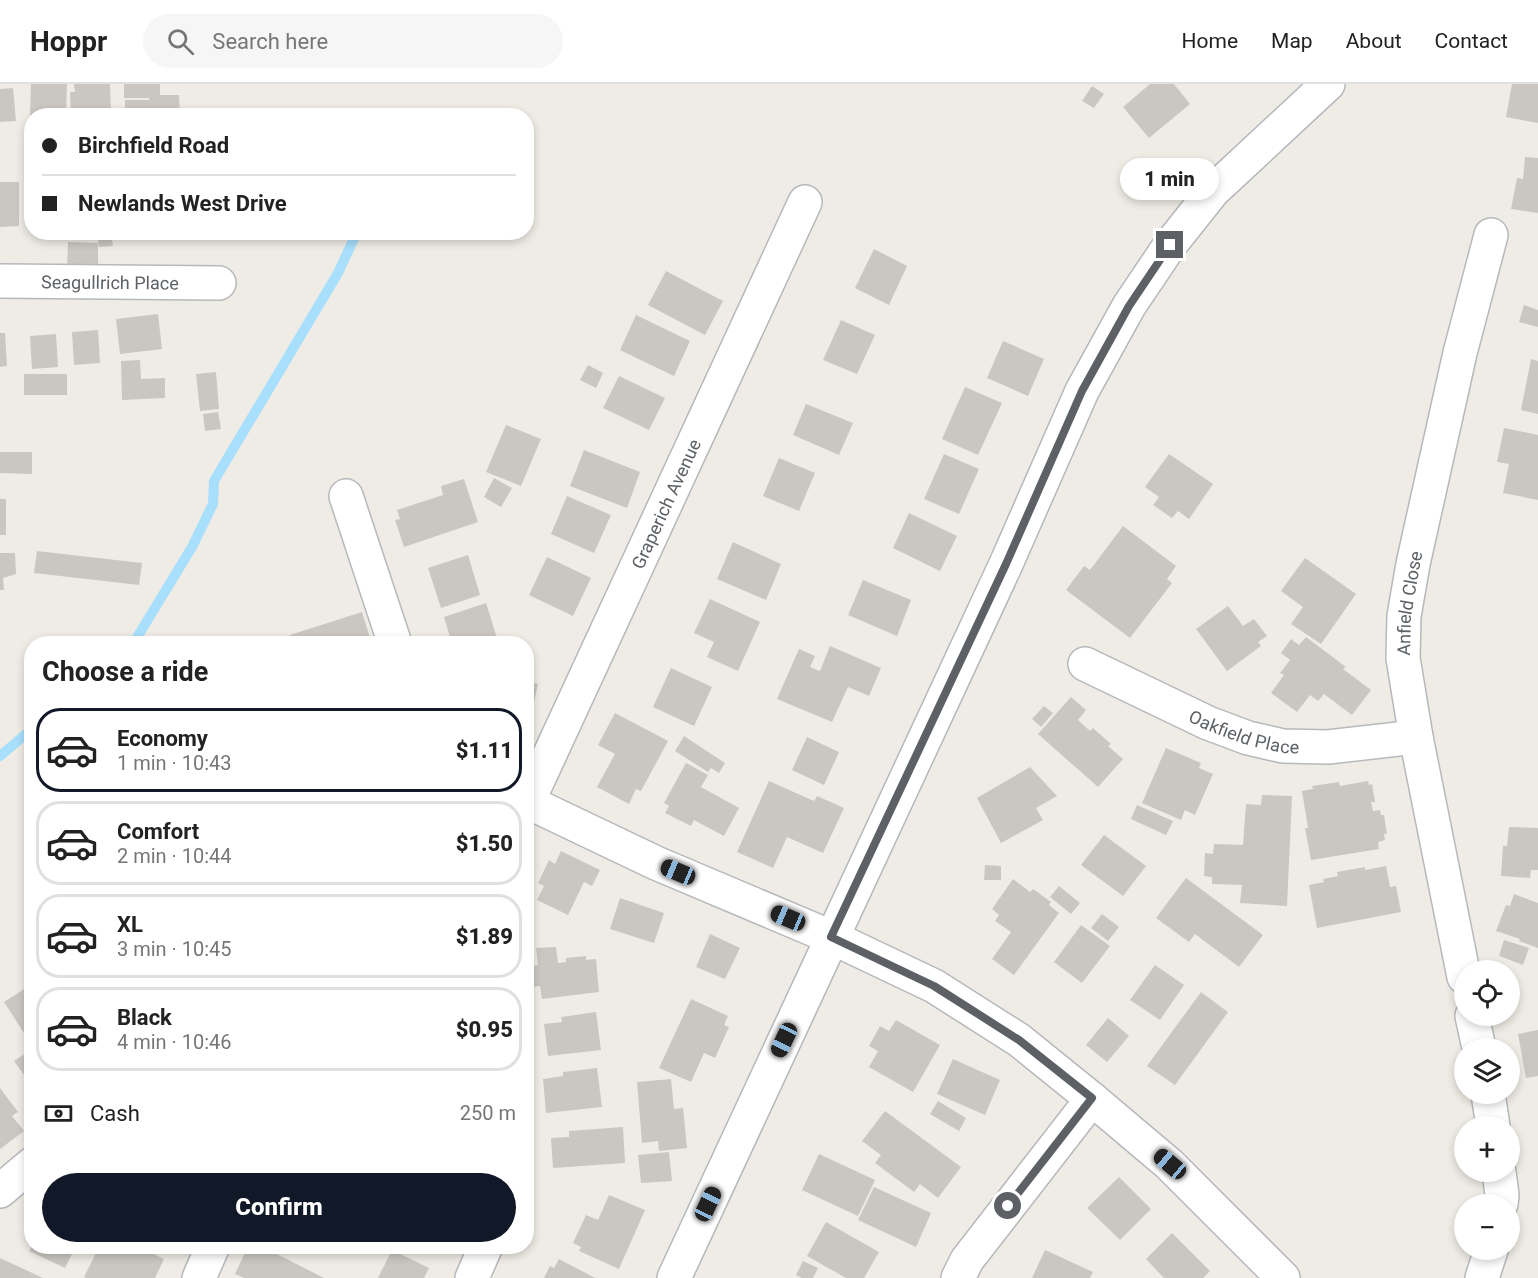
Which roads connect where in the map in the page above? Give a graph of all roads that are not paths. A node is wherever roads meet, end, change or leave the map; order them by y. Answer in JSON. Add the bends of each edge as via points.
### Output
{"nodes":[{"id":1,"x":1328,"y":84,"type":"edge"},
{"id":2,"x":805,"y":202,"type":"dead end"},
{"id":3,"x":1491,"y":235,"type":"dead end"},
{"id":4,"x":0,"y":281,"type":"edge"},
{"id":5,"x":219,"y":283,"type":"dead end"},
{"id":6,"x":346,"y":496,"type":"dead end"},
{"id":7,"x":392,"y":636,"type":"edge"},
{"id":8,"x":1086,"y":664,"type":"dead end"},
{"id":9,"x":1416,"y":737,"type":"junction"},
{"id":10,"x":534,"y":788,"type":"edge"},
{"id":11,"x":534,"y":806,"type":"edge"},
{"id":12,"x":831,"y":937,"type":"junction"},
{"id":13,"x":1461,"y":960,"type":"edge"},
{"id":14,"x":1092,"y":1098,"type":"junction"},
{"id":15,"x":24,"y":1171,"type":"edge"},
{"id":16,"x":0,"y":1191,"type":"edge"},
{"id":17,"x":210,"y":1254,"type":"edge"},
{"id":18,"x":482,"y":1254,"type":"edge"},
{"id":19,"x":1488,"y":1260,"type":"edge"},
{"id":20,"x":199,"y":1278,"type":"edge"},
{"id":21,"x":472,"y":1278,"type":"edge"},
{"id":22,"x":674,"y":1278,"type":"edge"},
{"id":23,"x":958,"y":1278,"type":"edge"},
{"id":24,"x":1283,"y":1278,"type":"edge"},
{"id":25,"x":1482,"y":1278,"type":"edge"}],
"edges":[{"from":1,"to":12,"type":"street","via":[[1214,191],[1170,245],[1129,306],[1082,391],[1006,564]]},
{"from":2,"to":10,"type":"street","name":"Graperich Avenue"},
{"from":3,"to":9,"type":"street","name":"Anfield Close","via":[[1460,353],[1404,616],[1403,658]]},
{"from":4,"to":5,"type":"street","name":"Seagullrich Place"},
{"from":6,"to":7,"type":"street"},
{"from":8,"to":9,"type":"street","name":"Oakfield Place","via":[[1208,723],[1283,746],[1328,747]]},
{"from":9,"to":13,"type":"street","name":"Anfield Close"},
{"from":11,"to":12,"type":"street"},
{"from":12,"to":14,"type":"street","via":[[934,986],[1019,1040]]},
{"from":12,"to":22,"type":"street"},
{"from":14,"to":23,"type":"street","via":[[967,1260]]},
{"from":14,"to":24,"type":"street","via":[[1170,1164]]},
{"from":15,"to":16,"type":"street"},
{"from":17,"to":20,"type":"street"},
{"from":18,"to":21,"type":"street"},
{"from":19,"to":25,"type":"street"}]}
